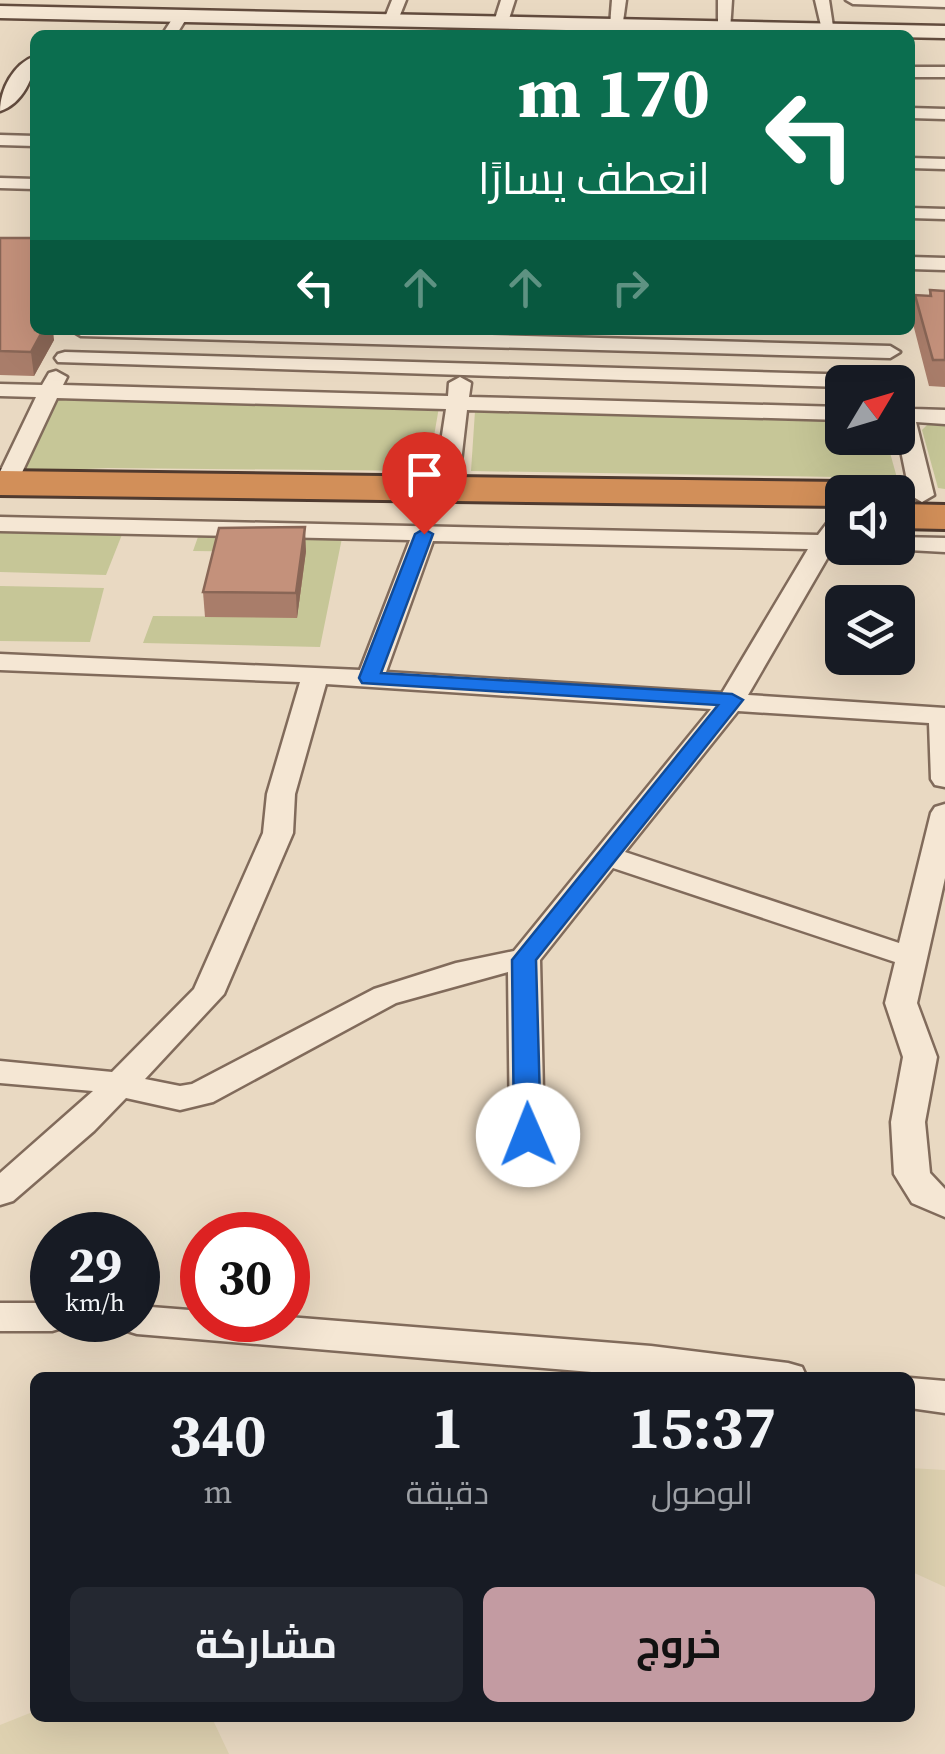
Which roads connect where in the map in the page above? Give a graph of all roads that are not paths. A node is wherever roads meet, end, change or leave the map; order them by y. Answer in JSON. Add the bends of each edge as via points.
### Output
{"nodes":[{"id":1,"x":399,"y":0,"type":"edge"},
{"id":2,"x":508,"y":0,"type":"edge"},
{"id":3,"x":619,"y":0,"type":"edge"},
{"id":4,"x":725,"y":0,"type":"edge"},
{"id":5,"x":822,"y":0,"type":"edge"},
{"id":6,"x":853,"y":0,"type":"edge"},
{"id":7,"x":945,"y":3,"type":"edge"},
{"id":8,"x":78,"y":7,"type":"edge"},
{"id":9,"x":0,"y":12,"type":"edge"},
{"id":10,"x":181,"y":16,"type":"junction"},
{"id":11,"x":400,"y":25,"type":"edge"},
{"id":12,"x":617,"y":26,"type":"junction"},
{"id":13,"x":508,"y":27,"type":"edge"},
{"id":14,"x":725,"y":28,"type":"junction"},
{"id":15,"x":61,"y":30,"type":"edge"},
{"id":16,"x":173,"y":30,"type":"edge"},
{"id":17,"x":784,"y":30,"type":"edge"},
{"id":18,"x":841,"y":30,"type":"edge"},
{"id":19,"x":915,"y":32,"type":"edge"},
{"id":20,"x":945,"y":32,"type":"edge"},
{"id":21,"x":30,"y":68,"type":"edge"},
{"id":22,"x":915,"y":72,"type":"edge"},
{"id":23,"x":945,"y":72,"type":"edge"},
{"id":24,"x":0,"y":106,"type":"edge"},
{"id":25,"x":915,"y":113,"type":"edge"},
{"id":26,"x":945,"y":114,"type":"edge"},
{"id":27,"x":0,"y":140,"type":"edge"},
{"id":28,"x":30,"y":141,"type":"edge"},
{"id":29,"x":915,"y":164,"type":"edge"},
{"id":30,"x":945,"y":164,"type":"edge"},
{"id":31,"x":0,"y":182,"type":"edge"},
{"id":32,"x":30,"y":184,"type":"edge"},
{"id":33,"x":915,"y":213,"type":"edge"},
{"id":34,"x":945,"y":214,"type":"edge"},
{"id":35,"x":915,"y":263,"type":"edge"},
{"id":36,"x":945,"y":264,"type":"edge"},
{"id":37,"x":78,"y":335,"type":"edge"},
{"id":38,"x":470,"y":335,"type":"edge"},
{"id":39,"x":886,"y":335,"type":"edge"},
{"id":40,"x":890,"y":352,"type":"junction"},
{"id":41,"x":66,"y":358,"type":"junction"},
{"id":42,"x":893,"y":365,"type":"edge"},
{"id":43,"x":463,"y":370,"type":"junction"},
{"id":44,"x":825,"y":380,"type":"edge"},
{"id":45,"x":0,"y":390,"type":"edge"},
{"id":46,"x":49,"y":391,"type":"junction"},
{"id":47,"x":456,"y":403,"type":"junction"},
{"id":48,"x":825,"y":414,"type":"edge"},
{"id":49,"x":915,"y":415,"type":"edge"},
{"id":50,"x":945,"y":416,"type":"edge"},
{"id":51,"x":910,"y":455,"type":"edge"},
{"id":52,"x":446,"y":488,"type":"junction"},
{"id":53,"x":2,"y":491,"type":"edge"},
{"id":54,"x":825,"y":494,"type":"edge"},
{"id":55,"x":95,"y":496,"type":"junction"},
{"id":56,"x":921,"y":503,"type":"edge"},
{"id":57,"x":0,"y":524,"type":"edge"},
{"id":58,"x":825,"y":529,"type":"edge"},
{"id":59,"x":825,"y":530,"type":"edge"},
{"id":60,"x":424,"y":534,"type":"junction"},
{"id":61,"x":915,"y":544,"type":"edge"},
{"id":62,"x":945,"y":545,"type":"edge"},
{"id":63,"x":825,"y":551,"type":"edge"},
{"id":64,"x":0,"y":662,"type":"edge"},
{"id":65,"x":315,"y":675,"type":"junction"},
{"id":66,"x":370,"y":678,"type":"junction"},
{"id":67,"x":732,"y":700,"type":"junction"},
{"id":68,"x":944,"y":716,"type":"edge"},
{"id":69,"x":945,"y":779,"type":"edge"},
{"id":70,"x":945,"y":814,"type":"edge"},
{"id":71,"x":607,"y":856,"type":"junction"},
{"id":72,"x":911,"y":957,"type":"junction"},
{"id":73,"x":524,"y":960,"type":"junction"},
{"id":74,"x":0,"y":1072,"type":"edge"},
{"id":75,"x":118,"y":1087,"type":"junction"},
{"id":76,"x":528,"y":1135,"type":"dead end"},
{"id":77,"x":0,"y":1192,"type":"edge"},
{"id":78,"x":945,"y":1204,"type":"edge"},
{"id":79,"x":30,"y":1316,"type":"edge"},
{"id":80,"x":0,"y":1317,"type":"edge"},
{"id":81,"x":160,"y":1322,"type":"edge"},
{"id":82,"x":739,"y":1372,"type":"edge"},
{"id":83,"x":915,"y":1393,"type":"edge"},
{"id":84,"x":945,"y":1397,"type":"edge"}],
"edges":[{"from":1,"to":11,"type":"street"},
{"from":2,"to":13,"type":"street"},
{"from":3,"to":12,"type":"street"},
{"from":4,"to":14,"type":"street"},
{"from":5,"to":18,"type":"street"},
{"from":6,"to":7,"type":"street"},
{"from":8,"to":9,"type":"street"},
{"from":8,"to":10,"type":"street"},
{"from":8,"to":15,"type":"street"},
{"from":10,"to":11,"type":"street"},
{"from":10,"to":16,"type":"street"},
{"from":11,"to":13,"type":"street"},
{"from":12,"to":13,"type":"street"},
{"from":12,"to":14,"type":"street"},
{"from":14,"to":17,"type":"street"},
{"from":19,"to":20,"type":"street"},
{"from":21,"to":24,"type":"street"},
{"from":22,"to":23,"type":"street"},
{"from":25,"to":26,"type":"street"},
{"from":27,"to":28,"type":"street"},
{"from":29,"to":30,"type":"street"},
{"from":31,"to":32,"type":"street"},
{"from":33,"to":34,"type":"street"},
{"from":35,"to":36,"type":"street"},
{"from":37,"to":41,"type":"street"},
{"from":38,"to":40,"type":"street"},
{"from":38,"to":43,"type":"street"},
{"from":39,"to":40,"type":"street"},
{"from":40,"to":42,"type":"street"},
{"from":41,"to":43,"type":"street"},
{"from":41,"to":46,"type":"street"},
{"from":43,"to":44,"type":"street"},
{"from":43,"to":47,"type":"street"},
{"from":45,"to":46,"type":"street"},
{"from":46,"to":47,"type":"street"},
{"from":46,"to":53,"type":"street"},
{"from":47,"to":48,"type":"street"},
{"from":47,"to":52,"type":"street"},
{"from":49,"to":50,"type":"street"},
{"from":51,"to":56,"type":"street"},
{"from":52,"to":54,"type":"highway"},
{"from":52,"to":55,"type":"highway"},
{"from":53,"to":55,"type":"highway"},
{"from":55,"to":58,"type":"highway"},
{"from":57,"to":60,"type":"street"},
{"from":59,"to":60,"type":"street"},
{"from":60,"to":66,"type":"street"},
{"from":61,"to":62,"type":"street"},
{"from":63,"to":67,"type":"street"},
{"from":64,"to":65,"type":"street"},
{"from":65,"to":66,"type":"street"},
{"from":65,"to":75,"type":"street","via":[[281,794],[278,833],[208,994]]},
{"from":66,"to":67,"type":"street"},
{"from":67,"to":68,"type":"street"},
{"from":67,"to":71,"type":"street"},
{"from":68,"to":69,"type":"street"},
{"from":70,"to":72,"type":"street"},
{"from":71,"to":72,"type":"street"},
{"from":71,"to":73,"type":"street"},
{"from":72,"to":78,"type":"street","via":[[900,1003],[920,1057],[908,1122],[912,1174],[925,1194]]},
{"from":73,"to":75,"type":"street","via":[[385,996],[201,1094],[180,1098]]},
{"from":73,"to":76,"type":"street"},
{"from":74,"to":75,"type":"street"},
{"from":75,"to":77,"type":"street"},
{"from":79,"to":80,"type":"street"},
{"from":81,"to":82,"type":"street"},
{"from":83,"to":84,"type":"street"}]}
